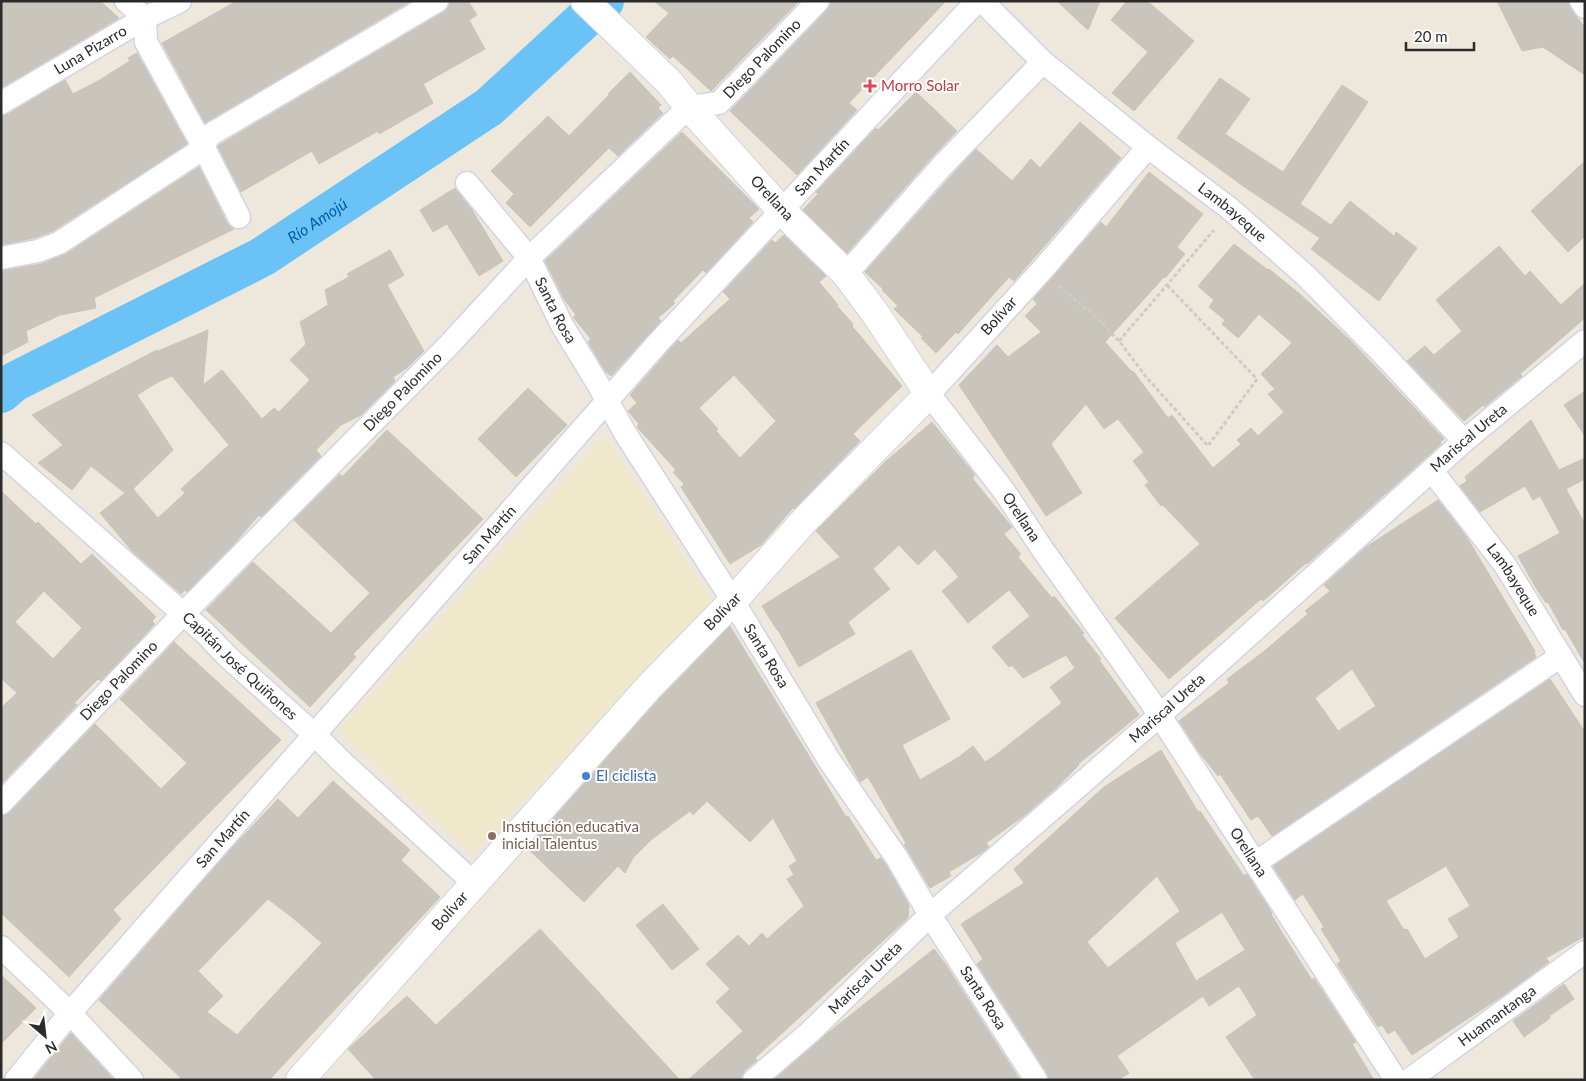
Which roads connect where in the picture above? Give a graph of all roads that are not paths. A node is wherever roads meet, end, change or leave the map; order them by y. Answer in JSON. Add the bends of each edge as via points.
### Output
{"nodes":[{"id":1,"x":126,"y":1,"type":"edge"},
{"id":2,"x":180,"y":1,"type":"edge"},
{"id":3,"x":437,"y":1,"type":"edge"},
{"id":4,"x":585,"y":1,"type":"edge"},
{"id":5,"x":818,"y":1,"type":"edge"},
{"id":6,"x":977,"y":1,"type":"edge"},
{"id":7,"x":982,"y":1,"type":"edge"},
{"id":8,"x":1581,"y":1,"type":"edge"},
{"id":9,"x":1585,"y":7,"type":"edge"},
{"id":10,"x":145,"y":18,"type":"junction"},
{"id":11,"x":1043,"y":62,"type":"junction"},
{"id":12,"x":1,"y":103,"type":"edge"},
{"id":13,"x":689,"y":107,"type":"junction"},
{"id":14,"x":1148,"y":147,"type":"junction"},
{"id":15,"x":204,"y":148,"type":"junction"},
{"id":16,"x":467,"y":183,"type":"dead end"},
{"id":17,"x":782,"y":210,"type":"junction"},
{"id":18,"x":239,"y":217,"type":"dead end"},
{"id":19,"x":1,"y":258,"type":"edge"},
{"id":20,"x":529,"y":258,"type":"junction"},
{"id":21,"x":846,"y":274,"type":"junction"},
{"id":22,"x":1585,"y":341,"type":"edge"},
{"id":23,"x":929,"y":394,"type":"junction"},
{"id":24,"x":607,"y":401,"type":"junction"},
{"id":25,"x":1464,"y":441,"type":"junction"},
{"id":26,"x":1,"y":453,"type":"edge"},
{"id":27,"x":1432,"y":471,"type":"junction"},
{"id":28,"x":733,"y":601,"type":"junction"},
{"id":29,"x":183,"y":614,"type":"junction"},
{"id":30,"x":1561,"y":656,"type":"junction"},
{"id":31,"x":1584,"y":690,"type":"edge"},
{"id":32,"x":1159,"y":716,"type":"junction"},
{"id":33,"x":315,"y":735,"type":"junction"},
{"id":34,"x":1,"y":803,"type":"edge"},
{"id":35,"x":1255,"y":863,"type":"junction"},
{"id":36,"x":475,"y":884,"type":"junction"},
{"id":37,"x":930,"y":915,"type":"junction"},
{"id":38,"x":1,"y":947,"type":"edge"},
{"id":39,"x":1585,"y":952,"type":"edge"},
{"id":40,"x":70,"y":1013,"type":"junction"},
{"id":41,"x":16,"y":1080,"type":"edge"},
{"id":42,"x":132,"y":1080,"type":"edge"},
{"id":43,"x":300,"y":1080,"type":"edge"},
{"id":44,"x":754,"y":1080,"type":"edge"},
{"id":45,"x":1036,"y":1080,"type":"edge"},
{"id":46,"x":1396,"y":1080,"type":"edge"},
{"id":47,"x":1409,"y":1080,"type":"edge"}],
"edges":[{"from":1,"to":10,"type":"street"},
{"from":2,"to":10,"type":"street","name":"Luna Pizarro"},
{"from":3,"to":15,"type":"street","via":[[208,136]]},
{"from":4,"to":13,"type":"street","name":"Orellana","via":[[669,82]]},
{"from":5,"to":13,"type":"street","name":"Diego Palomino","via":[[719,103]]},
{"from":6,"to":17,"type":"street","name":"San Martín"},
{"from":7,"to":11,"type":"street","name":"Lambayeque"},
{"from":8,"to":9,"type":"street"},
{"from":10,"to":12,"type":"street","name":"Luna Pizarro"},
{"from":10,"to":15,"type":"street","via":[[146,42]]},
{"from":11,"to":14,"type":"street","name":"Lambayeque"},
{"from":11,"to":21,"type":"street","via":[[942,166]]},
{"from":13,"to":17,"type":"street","name":"Orellana"},
{"from":13,"to":20,"type":"street","name":"Diego Palomino"},
{"from":14,"to":23,"type":"street","name":"Bolívar"},
{"from":14,"to":25,"type":"street","name":"Lambayeque","via":[[1229,208],[1305,275]]},
{"from":15,"to":18,"type":"street"},
{"from":15,"to":19,"type":"street","via":[[59,243]]},
{"from":16,"to":20,"type":"street","name":"Santa Rosa"},
{"from":17,"to":21,"type":"street","name":"Orellana"},
{"from":17,"to":24,"type":"street","name":"San Martín"},
{"from":20,"to":24,"type":"street","name":"Santa Rosa","via":[[562,325]]},
{"from":20,"to":29,"type":"street","name":"Diego Palomino","via":[[448,346]]},
{"from":21,"to":23,"type":"street","name":"Orellana"},
{"from":22,"to":25,"type":"street","name":"Mariscal Ureta"},
{"from":23,"to":28,"type":"street","name":"Bolívar","via":[[804,521]]},
{"from":23,"to":32,"type":"street","name":"Orellana","via":[[1004,491]]},
{"from":24,"to":28,"type":"street","name":"Santa Rosa"},
{"from":24,"to":33,"type":"street","name":"San Martín"},
{"from":25,"to":27,"type":"street","name":"Mariscal Ureta"},
{"from":26,"to":29,"type":"street","name":"Capitán José Quiñones"},
{"from":27,"to":30,"type":"street","name":"Lambayeque","via":[[1505,565]]},
{"from":27,"to":32,"type":"street","name":"Mariscal Ureta"},
{"from":28,"to":36,"type":"street","name":"Bolívar","via":[[648,688]]},
{"from":28,"to":37,"type":"street","name":"Santa Rosa","via":[[829,760],[897,858]]},
{"from":29,"to":33,"type":"street","name":"Capitán José Quiñones"},
{"from":29,"to":34,"type":"street","name":"Diego Palomino"},
{"from":30,"to":31,"type":"street","name":"Lambayeque"},
{"from":30,"to":35,"type":"street"},
{"from":32,"to":35,"type":"street","name":"Orellana"},
{"from":32,"to":37,"type":"street","name":"Mariscal Ureta"},
{"from":33,"to":36,"type":"street","name":"Capitán José Quiñones"},
{"from":33,"to":40,"type":"street","name":"San Martín"},
{"from":35,"to":46,"type":"street","name":"Orellana"},
{"from":36,"to":43,"type":"street","name":"Bolívar"},
{"from":37,"to":44,"type":"street","name":"Mariscal Ureta","via":[[810,1032]]},
{"from":37,"to":45,"type":"street","name":"Santa Rosa"},
{"from":38,"to":40,"type":"street"},
{"from":39,"to":47,"type":"street","name":"Huamantanga"},
{"from":40,"to":41,"type":"street","name":"San Martín"},
{"from":40,"to":42,"type":"street"}]}
